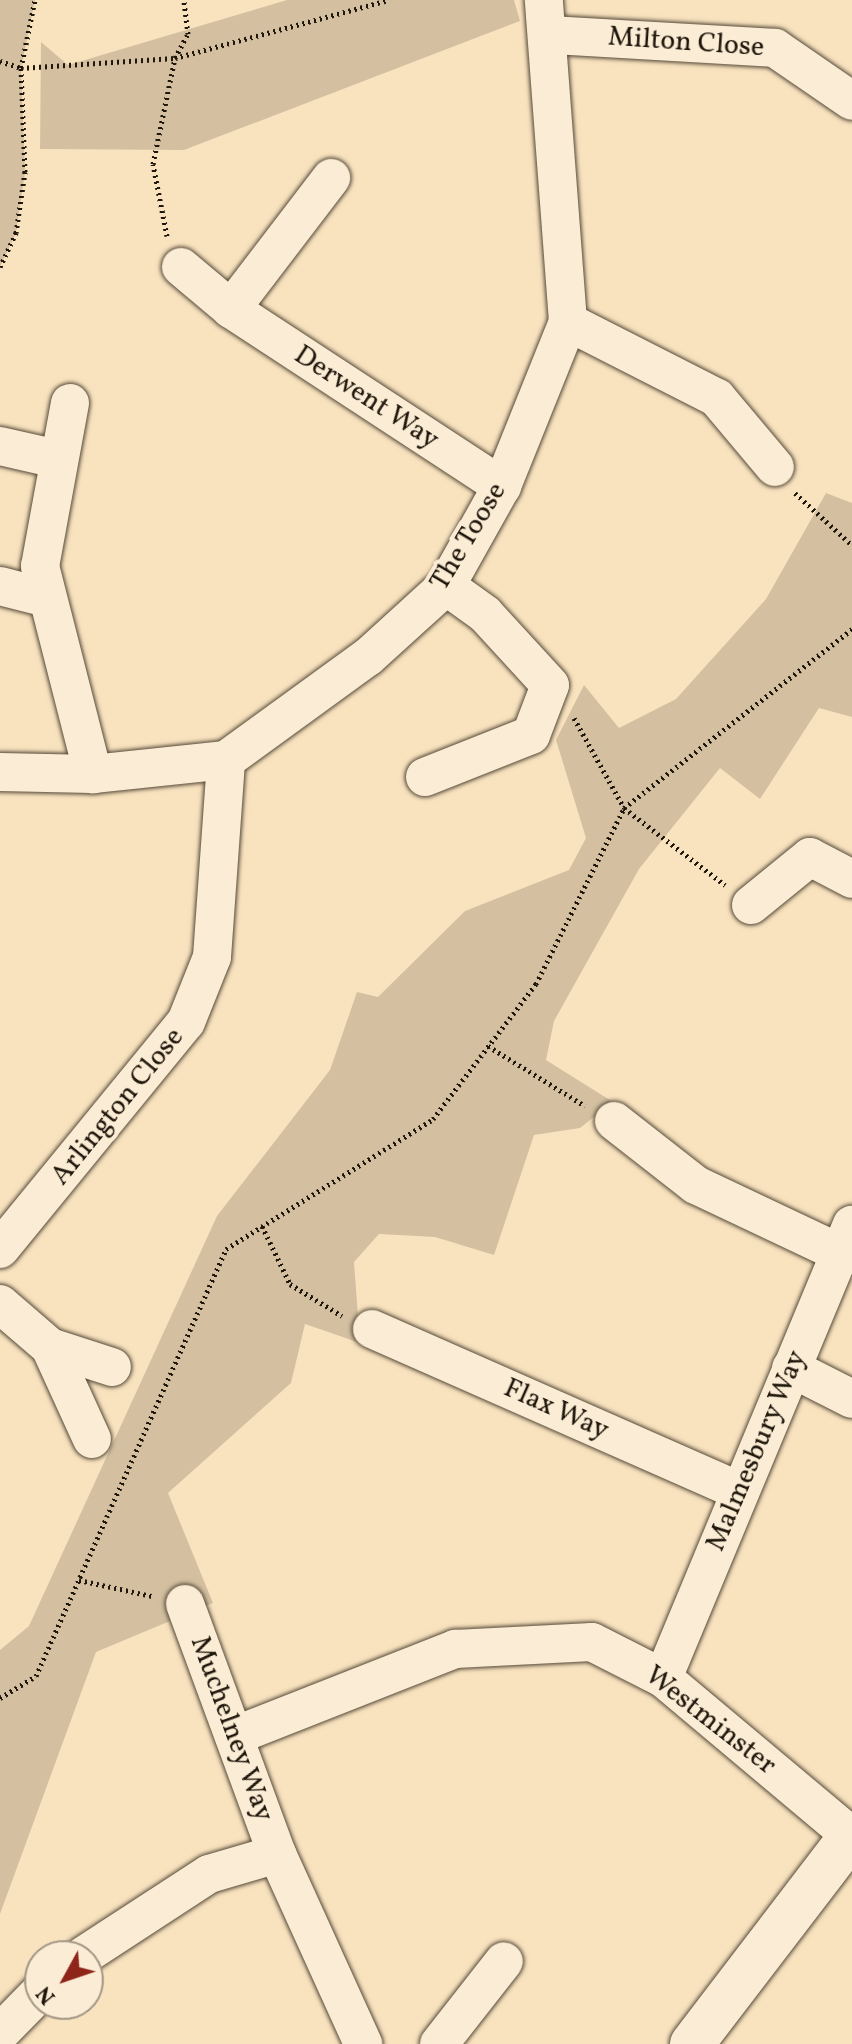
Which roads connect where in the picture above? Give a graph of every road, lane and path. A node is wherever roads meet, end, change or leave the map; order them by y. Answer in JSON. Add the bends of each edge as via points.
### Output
{"nodes":[{"id":1,"x":35,"y":0,"type":"edge"},
{"id":2,"x":184,"y":0,"type":"edge"},
{"id":3,"x":388,"y":0,"type":"edge"},
{"id":4,"x":548,"y":17,"type":"edge"},
{"id":5,"x":175,"y":58,"type":"junction"},
{"id":6,"x":0,"y":61,"type":"edge"},
{"id":7,"x":21,"y":68,"type":"junction"},
{"id":8,"x":852,"y":101,"type":"edge"},
{"id":9,"x":331,"y":178,"type":"dead end"},
{"id":10,"x":0,"y":267,"type":"edge"},
{"id":11,"x":181,"y":267,"type":"joint"},
{"id":12,"x":231,"y":309,"type":"junction"},
{"id":13,"x":568,"y":322,"type":"junction"},
{"id":14,"x":70,"y":403,"type":"dead end"},
{"id":15,"x":0,"y":446,"type":"edge"},
{"id":16,"x":57,"y":459,"type":"junction"},
{"id":17,"x":775,"y":467,"type":"joint"},
{"id":18,"x":502,"y":486,"type":"junction"},
{"id":19,"x":852,"y":545,"type":"edge"},
{"id":20,"x":0,"y":586,"type":"edge"},
{"id":21,"x":446,"y":586,"type":"junction"},
{"id":22,"x":47,"y":598,"type":"junction"},
{"id":23,"x":852,"y":629,"type":"edge"},
{"id":24,"x":550,"y":685,"type":"junction"},
{"id":25,"x":226,"y":760,"type":"junction"},
{"id":26,"x":0,"y":772,"type":"edge"},
{"id":27,"x":93,"y":774,"type":"junction"},
{"id":28,"x":425,"y":777,"type":"dead end"},
{"id":29,"x":624,"y":808,"type":"junction"},
{"id":30,"x":852,"y":879,"type":"edge"},
{"id":31,"x":751,"y":905,"type":"joint"},
{"id":32,"x":488,"y":1046,"type":"junction"},
{"id":33,"x":614,"y":1121,"type":"joint"},
{"id":34,"x":262,"y":1226,"type":"junction"},
{"id":35,"x":846,"y":1239,"type":"edge"},
{"id":36,"x":0,"y":1249,"type":"edge"},
{"id":37,"x":0,"y":1304,"type":"edge"},
{"id":38,"x":372,"y":1329,"type":"joint"},
{"id":39,"x":50,"y":1347,"type":"junction"},
{"id":40,"x":112,"y":1367,"type":"dead end"},
{"id":41,"x":791,"y":1368,"type":"junction"},
{"id":42,"x":852,"y":1399,"type":"edge"},
{"id":43,"x":92,"y":1439,"type":"dead end"},
{"id":44,"x":740,"y":1491,"type":"junction"},
{"id":45,"x":79,"y":1580,"type":"junction"},
{"id":46,"x":185,"y":1604,"type":"joint"},
{"id":47,"x":663,"y":1678,"type":"junction"},
{"id":48,"x":0,"y":1698,"type":"edge"},
{"id":49,"x":234,"y":1736,"type":"junction"},
{"id":50,"x":852,"y":1835,"type":"edge"},
{"id":51,"x":277,"y":1854,"type":"junction"},
{"id":52,"x":104,"y":1942,"type":"edge"},
{"id":53,"x":504,"y":1961,"type":"dead end"},
{"id":54,"x":24,"y":2008,"type":"edge"},
{"id":55,"x":0,"y":2033,"type":"edge"},
{"id":56,"x":363,"y":2044,"type":"edge"},
{"id":57,"x":439,"y":2044,"type":"edge"},
{"id":58,"x":692,"y":2044,"type":"edge"}],
"edges":[{"from":1,"to":7,"type":"path"},
{"from":2,"to":5,"type":"path","via":[[188,34]]},
{"from":3,"to":5,"type":"path"},
{"from":4,"to":8,"type":"street","name":"Milton Close","via":[[775,48]]},
{"from":4,"to":13,"type":"street","name":"The Toose"},
{"from":5,"to":7,"type":"path"},
{"from":5,"to":11,"type":"path","via":[[153,164],[171,255]]},
{"from":6,"to":7,"type":"path"},
{"from":7,"to":10,"type":"path","via":[[25,172],[16,233]]},
{"from":9,"to":12,"type":"street"},
{"from":11,"to":12,"type":"street","name":"Derwent Way"},
{"from":12,"to":18,"type":"street","name":"Derwent Way"},
{"from":13,"to":17,"type":"street","via":[[717,398]]},
{"from":13,"to":18,"type":"street","name":"The Toose"},
{"from":14,"to":16,"type":"street"},
{"from":15,"to":16,"type":"street"},
{"from":16,"to":22,"type":"street","via":[[40,566]]},
{"from":17,"to":19,"type":"path"},
{"from":18,"to":21,"type":"street","name":"The Toose"},
{"from":20,"to":22,"type":"street"},
{"from":21,"to":24,"type":"street","via":[[485,614]]},
{"from":21,"to":25,"type":"street","name":"The Toose","via":[[368,657]]},
{"from":22,"to":27,"type":"street"},
{"from":23,"to":29,"type":"path"},
{"from":24,"to":28,"type":"street","via":[[531,735]]},
{"from":24,"to":29,"type":"path"},
{"from":25,"to":27,"type":"street","name":"The Toose"},
{"from":25,"to":36,"type":"street","name":"Arlington Close","via":[[212,957],[186,1022]]},
{"from":26,"to":27,"type":"street","name":"The Toose"},
{"from":29,"to":31,"type":"path"},
{"from":29,"to":32,"type":"path","via":[[536,984]]},
{"from":30,"to":31,"type":"street","via":[[810,857]]},
{"from":32,"to":33,"type":"path"},
{"from":32,"to":34,"type":"path","via":[[433,1119]]},
{"from":33,"to":35,"type":"street","via":[[696,1185]]},
{"from":34,"to":38,"type":"path","via":[[290,1284]]},
{"from":34,"to":45,"type":"path","via":[[226,1249]]},
{"from":35,"to":41,"type":"street","name":"Malmesbury Way"},
{"from":37,"to":39,"type":"street"},
{"from":38,"to":44,"type":"street","name":"Flax Way"},
{"from":39,"to":40,"type":"street"},
{"from":39,"to":43,"type":"street"},
{"from":41,"to":42,"type":"street"},
{"from":41,"to":44,"type":"street","name":"Malmesbury Way"},
{"from":44,"to":47,"type":"street","name":"Malmesbury Way"},
{"from":45,"to":46,"type":"path"},
{"from":45,"to":48,"type":"path","via":[[36,1676]]},
{"from":46,"to":49,"type":"street","name":"Muchelney Way"},
{"from":47,"to":49,"type":"street","name":"Westminster","via":[[592,1642],[455,1649]]},
{"from":47,"to":50,"type":"street","name":"Westminster"},
{"from":49,"to":51,"type":"street","name":"Muchelney Way"},
{"from":50,"to":58,"type":"street"},
{"from":51,"to":52,"type":"street","name":"Muchelney Way","via":[[209,1874]]},
{"from":51,"to":56,"type":"street","name":"Muchelney Way"},
{"from":53,"to":57,"type":"street"},
{"from":54,"to":55,"type":"street"}]}
